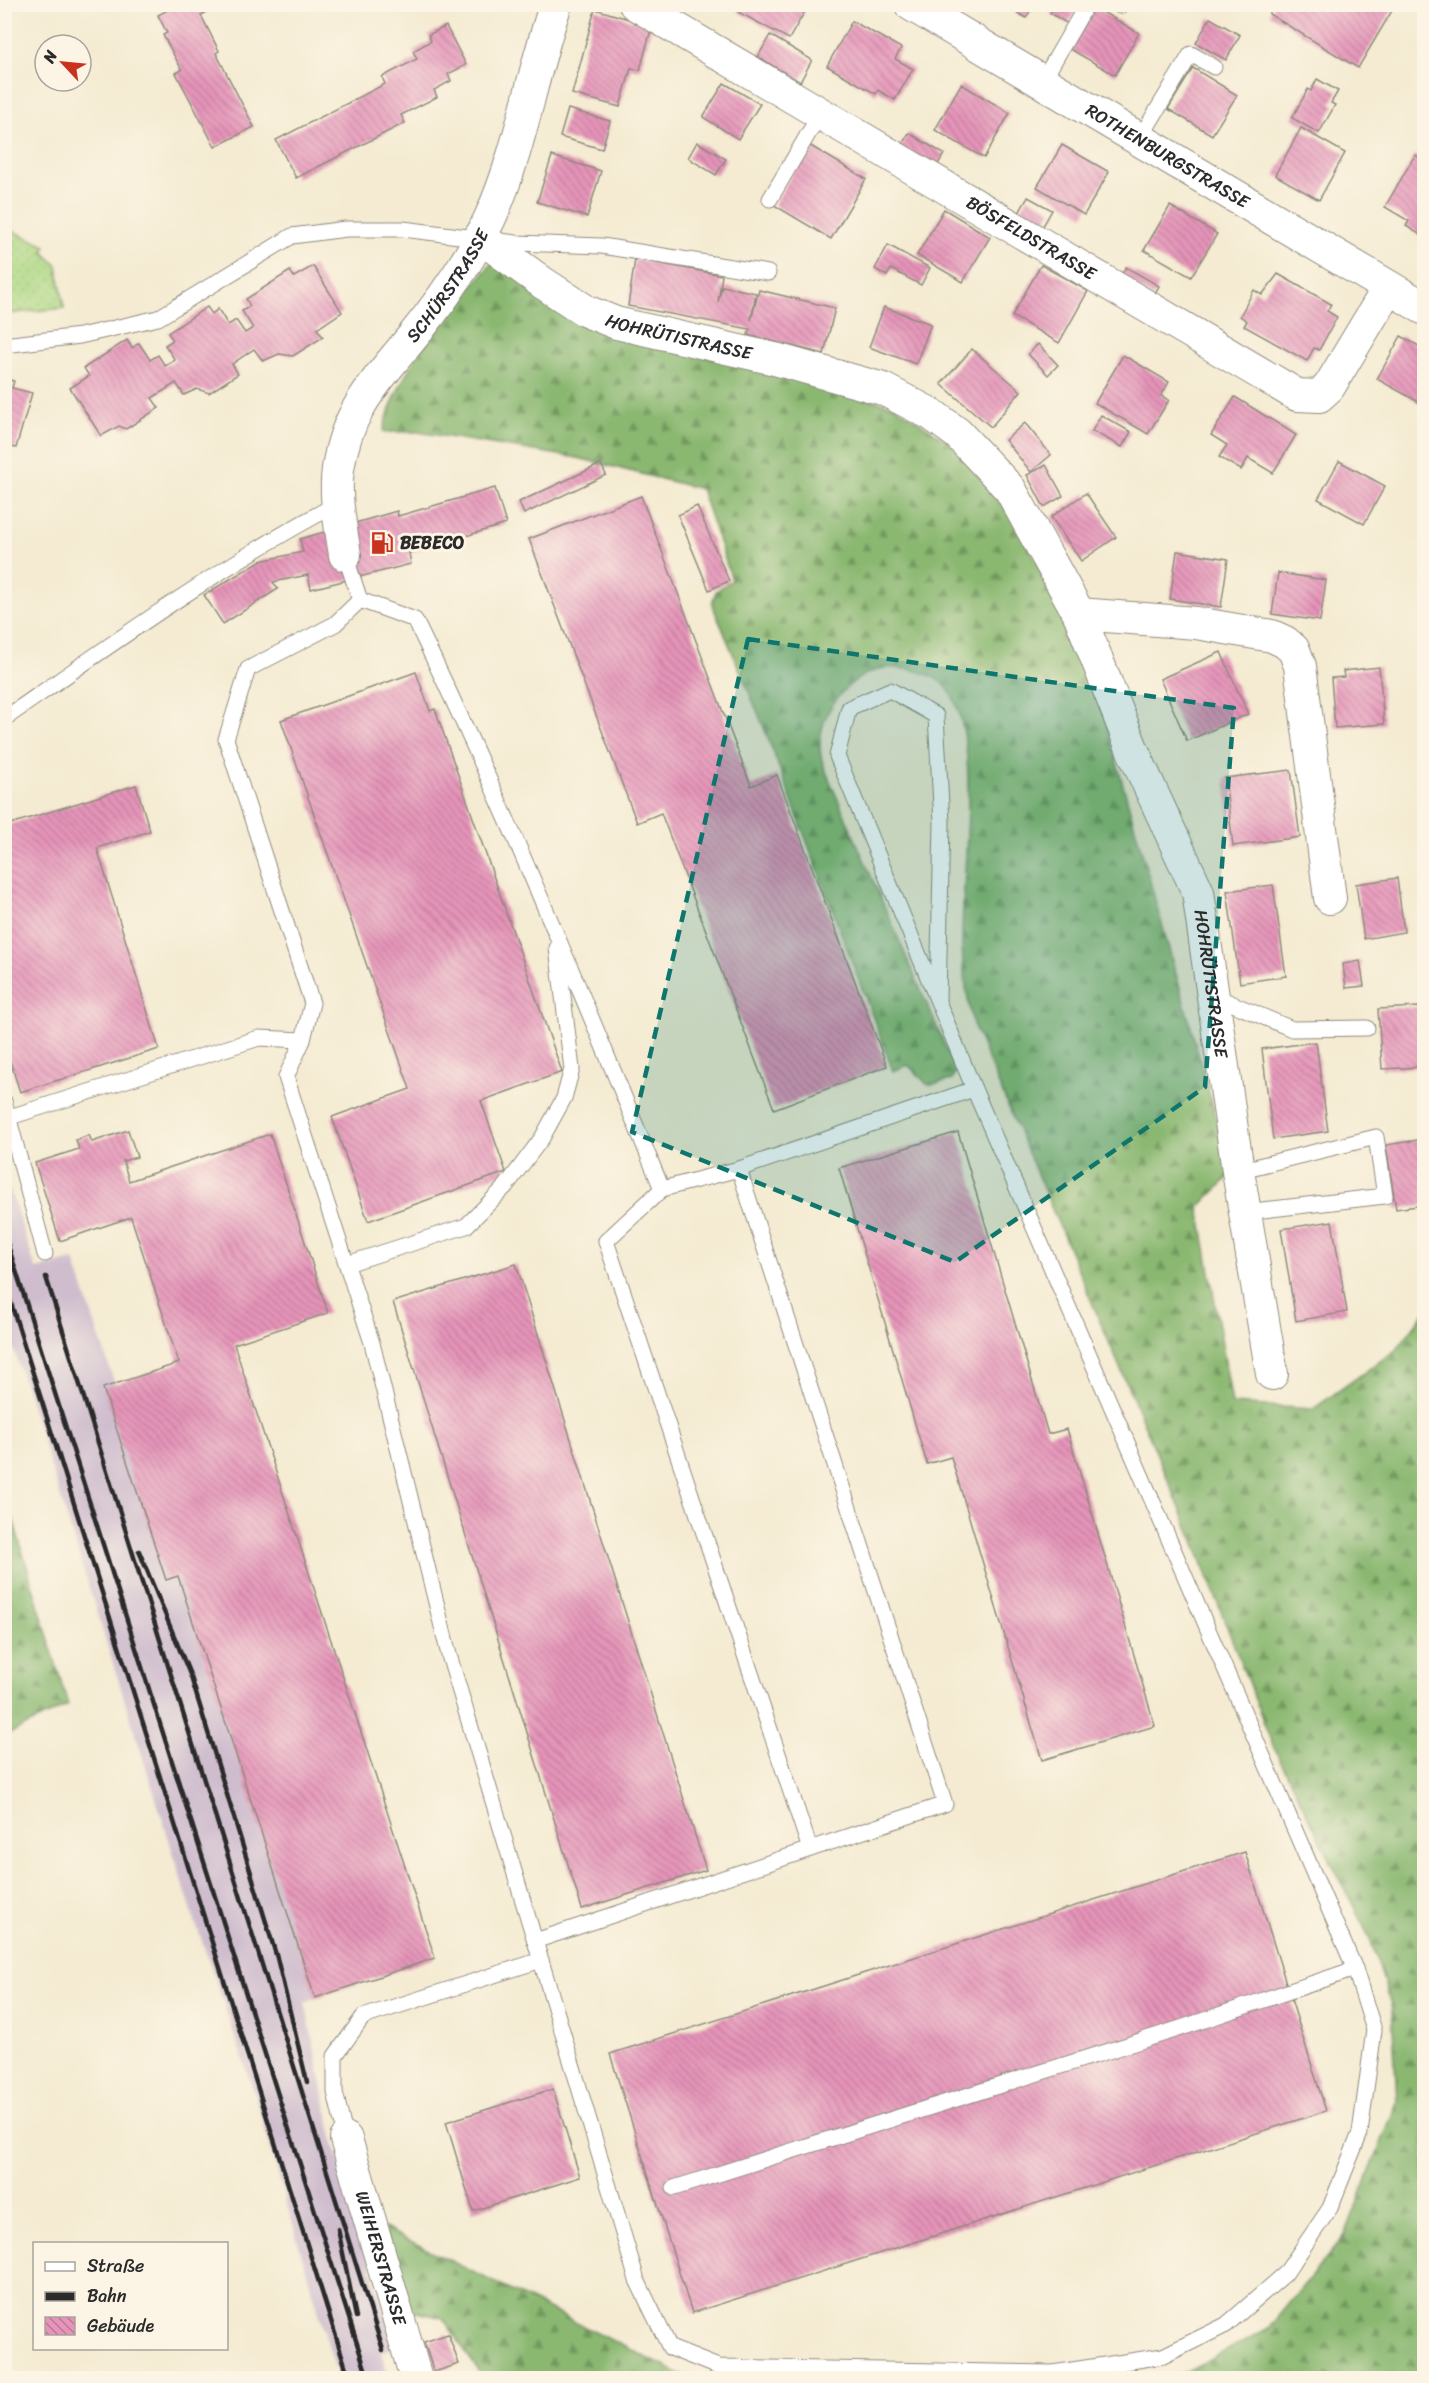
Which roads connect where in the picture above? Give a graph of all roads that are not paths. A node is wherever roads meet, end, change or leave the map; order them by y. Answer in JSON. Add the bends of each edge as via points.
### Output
{"nodes":[{"id":1,"x":556,"y":4,"type":"edge"},
{"id":2,"x":635,"y":4,"type":"edge"},
{"id":3,"x":911,"y":4,"type":"edge"},
{"id":4,"x":1087,"y":4,"type":"edge"},
{"id":5,"x":1214,"y":68,"type":"dead end"},
{"id":6,"x":1041,"y":82,"type":"junction"},
{"id":7,"x":820,"y":114,"type":"junction"},
{"id":8,"x":1139,"y":140,"type":"junction"},
{"id":9,"x":770,"y":199,"type":"dead end"},
{"id":10,"x":480,"y":237,"type":"junction"},
{"id":11,"x":768,"y":273,"type":"dead end"},
{"id":12,"x":1389,"y":287,"type":"junction"},
{"id":13,"x":1425,"y":308,"type":"edge"},
{"id":14,"x":4,"y":345,"type":"edge"},
{"id":15,"x":337,"y":504,"type":"junction"},
{"id":16,"x":345,"y":555,"type":"joint"},
{"id":17,"x":360,"y":600,"type":"junction"},
{"id":18,"x":1079,"y":614,"type":"junction"},
{"id":19,"x":4,"y":719,"type":"edge"},
{"id":20,"x":1330,"y":898,"type":"dead end"},
{"id":21,"x":555,"y":927,"type":"junction"},
{"id":22,"x":938,"y":1000,"type":"junction"},
{"id":23,"x":1213,"y":1004,"type":"junction"},
{"id":24,"x":1367,"y":1028,"type":"dead end"},
{"id":25,"x":303,"y":1040,"type":"junction"},
{"id":26,"x":974,"y":1089,"type":"junction"},
{"id":27,"x":4,"y":1101,"type":"edge"},
{"id":28,"x":9,"y":1117,"type":"junction"},
{"id":29,"x":739,"y":1169,"type":"junction"},
{"id":30,"x":1238,"y":1171,"type":"junction"},
{"id":31,"x":662,"y":1188,"type":"junction"},
{"id":32,"x":1245,"y":1212,"type":"junction"},
{"id":33,"x":45,"y":1254,"type":"dead end"},
{"id":34,"x":347,"y":1264,"type":"junction"},
{"id":35,"x":1272,"y":1374,"type":"dead end"},
{"id":36,"x":810,"y":1849,"type":"junction"},
{"id":37,"x":535,"y":1941,"type":"junction"},
{"id":38,"x":541,"y":1960,"type":"junction"},
{"id":39,"x":1355,"y":1969,"type":"junction"},
{"id":40,"x":346,"y":2139,"type":"joint"},
{"id":41,"x":674,"y":2188,"type":"dead end"},
{"id":42,"x":416,"y":2379,"type":"edge"}],
"edges":[{"from":1,"to":10,"type":"street","name":"SCHÜRSTRASSE","via":[[509,170]]},
{"from":2,"to":7,"type":"street","name":"BÖSFELDSTRASSE"},
{"from":3,"to":6,"type":"main road","name":"ROTHENBURGSTRASSE"},
{"from":4,"to":6,"type":"lane"},
{"from":5,"to":8,"type":"lane","via":[[1191,54]]},
{"from":6,"to":8,"type":"main road","name":"ROTHENBURGSTRASSE"},
{"from":7,"to":9,"type":"lane"},
{"from":7,"to":12,"type":"street","name":"BÖSFELDSTRASSE","via":[[1297,396],[1319,396],[1329,387]]},
{"from":8,"to":12,"type":"main road","name":"ROTHENBURGSTRASSE"},
{"from":10,"to":11,"type":"lane","via":[[516,243],[602,246]]},
{"from":10,"to":14,"type":"lane","via":[[460,238],[403,229],[346,229],[292,236],[158,318],[80,336]]},
{"from":10,"to":15,"type":"street","name":"SCHÜRSTRASSE","via":[[455,281],[362,400],[339,467]]},
{"from":10,"to":18,"type":"street","name":"HOHRÜTISTRASSE","via":[[543,283],[586,310],[616,323],[775,359],[883,389],[931,414],[957,433],[1010,489]]},
{"from":12,"to":13,"type":"main road","name":"ROTHENBURGSTRASSE"},
{"from":15,"to":16,"type":"street","name":"SCHÜRSTRASSE"},
{"from":15,"to":19,"type":"lane","via":[[274,537],[141,623]]},
{"from":16,"to":17,"type":"lane"},
{"from":17,"to":21,"type":"lane","via":[[415,620]]},
{"from":17,"to":25,"type":"lane","via":[[335,624],[249,669],[226,739],[312,1003]]},
{"from":18,"to":20,"type":"street","via":[[1207,625],[1272,636],[1294,650],[1300,666]]},
{"from":18,"to":23,"type":"street","name":"HOHRÜTISTRASSE","via":[[1133,751],[1198,892]]},
{"from":21,"to":31,"type":"lane"},
{"from":21,"to":34,"type":"lane","via":[[572,1069],[564,1098],[542,1138],[506,1186],[466,1226]]},
{"from":22,"to":22,"type":"lane","via":[[837,756],[849,708],[890,690],[936,716],[942,823]]},
{"from":22,"to":26,"type":"lane"},
{"from":23,"to":24,"type":"lane","via":[[1226,1001],[1292,1029]]},
{"from":23,"to":30,"type":"street","name":"HOHRÜTISTRASSE"},
{"from":25,"to":28,"type":"lane","via":[[259,1038]]},
{"from":25,"to":34,"type":"lane","via":[[286,1077]]},
{"from":26,"to":29,"type":"lane"},
{"from":26,"to":39,"type":"lane"},
{"from":27,"to":28,"type":"lane"},
{"from":28,"to":33,"type":"lane"},
{"from":29,"to":31,"type":"lane"},
{"from":29,"to":36,"type":"lane","via":[[945,1804]]},
{"from":30,"to":32,"type":"street","name":"HOHRÜTISTRASSE"},
{"from":30,"to":32,"type":"lane","via":[[1376,1137],[1385,1196]]},
{"from":31,"to":36,"type":"lane","via":[[606,1241]]},
{"from":32,"to":35,"type":"street","name":"HOHRÜTISTRASSE"},
{"from":34,"to":37,"type":"lane","via":[[372,1343],[448,1656]]},
{"from":36,"to":37,"type":"lane"},
{"from":37,"to":38,"type":"lane"},
{"from":38,"to":39,"type":"lane","via":[[637,2280],[670,2348],[718,2367],[1053,2373],[1163,2356],[1226,2325],[1285,2274],[1330,2208],[1360,2133],[1374,2030]]},
{"from":38,"to":40,"type":"lane","via":[[363,2017],[335,2056],[335,2092]]},
{"from":39,"to":41,"type":"lane"},
{"from":40,"to":42,"type":"street","name":"WEIHERSTRASSE"}]}
